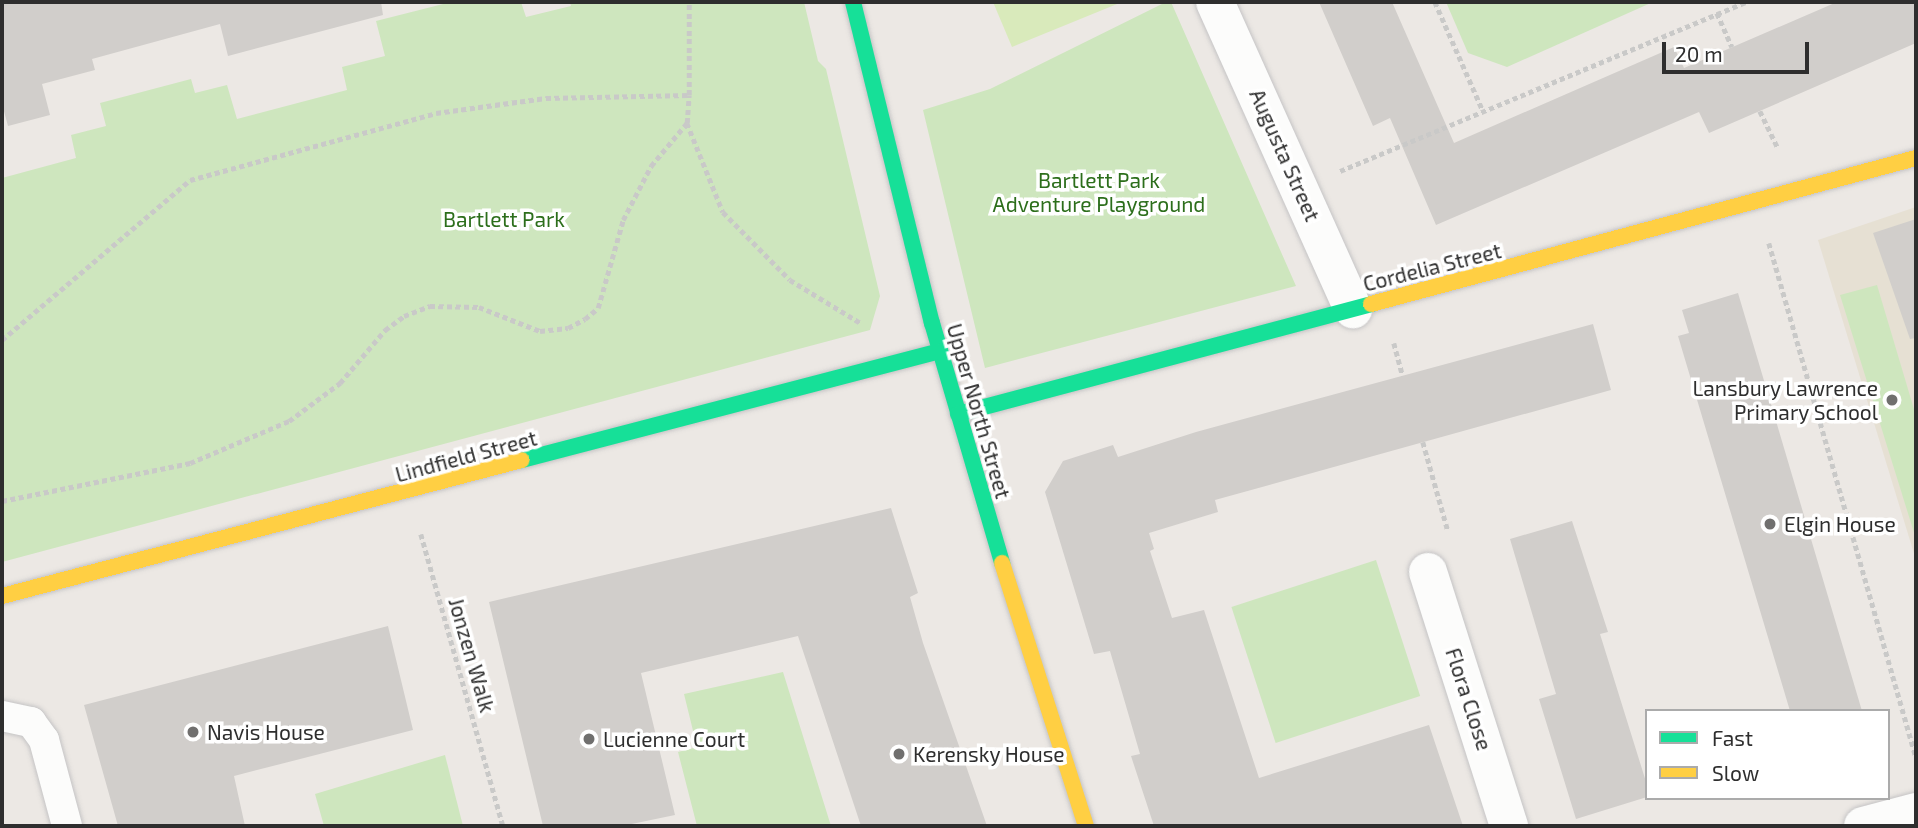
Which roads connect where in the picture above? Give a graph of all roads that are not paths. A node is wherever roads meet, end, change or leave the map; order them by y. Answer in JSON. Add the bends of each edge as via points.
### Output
{"nodes":[{"id":1,"x":853,"y":2,"type":"edge"},
{"id":2,"x":1215,"y":2,"type":"edge"},
{"id":3,"x":1916,"y":158,"type":"edge"},
{"id":4,"x":1353,"y":309,"type":"junction"},
{"id":5,"x":940,"y":351,"type":"junction"},
{"id":6,"x":958,"y":414,"type":"junction"},
{"id":7,"x":1428,"y":572,"type":"road end"},
{"id":8,"x":2,"y":596,"type":"edge"},
{"id":9,"x":2,"y":716,"type":"edge"},
{"id":10,"x":1916,"y":812,"type":"edge"},
{"id":11,"x":68,"y":826,"type":"edge"},
{"id":12,"x":1086,"y":826,"type":"edge"},
{"id":13,"x":1509,"y":826,"type":"edge"},
{"id":14,"x":1863,"y":826,"type":"edge"}],
"edges":[{"from":1,"to":5,"type":"street","name":"Upper North Street"},
{"from":2,"to":4,"type":"street","name":"Augusta Street"},
{"from":3,"to":4,"type":"street","name":"Cordelia Street"},
{"from":4,"to":6,"type":"street","name":"Cordelia Street"},
{"from":5,"to":6,"type":"street","name":"Upper North Street"},
{"from":5,"to":8,"type":"street","name":"Lindfield Street"},
{"from":6,"to":12,"type":"street","name":"Upper North Street"},
{"from":7,"to":13,"type":"street","name":"Flora Close"},
{"from":9,"to":11,"type":"lane","via":[[31,722],[44,740]]},
{"from":10,"to":14,"type":"street"}]}
